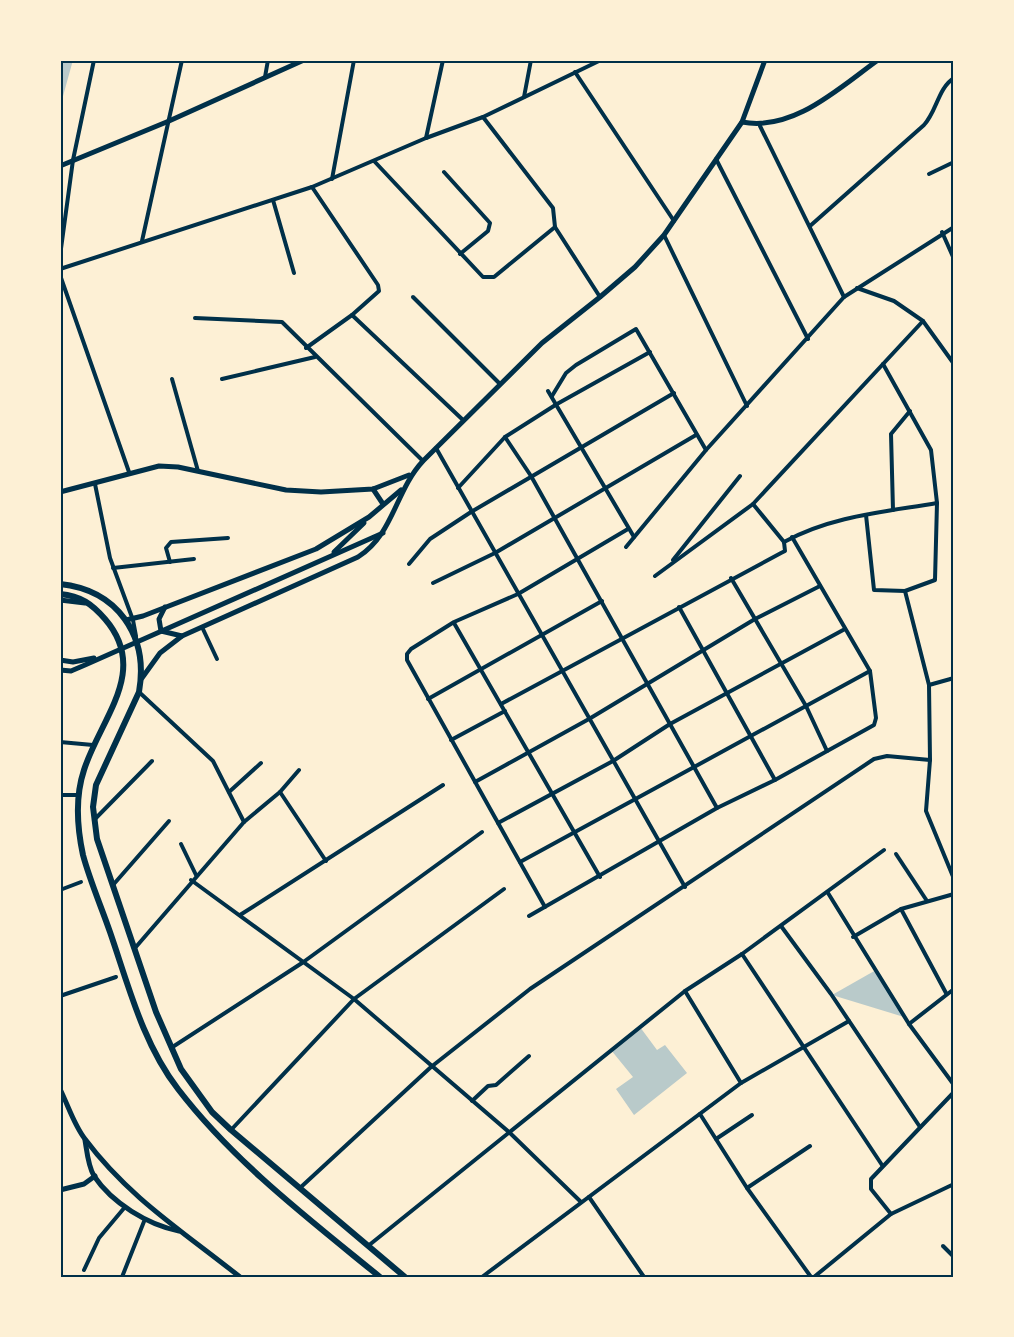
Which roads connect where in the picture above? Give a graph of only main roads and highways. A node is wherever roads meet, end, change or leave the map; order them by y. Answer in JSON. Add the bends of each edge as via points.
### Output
{"nodes":[{"id":1,"x":304,"y":60,"type":"edge"},
{"id":2,"x":765,"y":60,"type":"edge"},
{"id":3,"x":878,"y":60,"type":"edge"},
{"id":4,"x":742,"y":122,"type":"junction"},
{"id":5,"x":60,"y":166,"type":"edge"},
{"id":6,"x":409,"y":475,"type":"junction"},
{"id":7,"x":373,"y":489,"type":"junction"},
{"id":8,"x":403,"y":489,"type":"junction"},
{"id":9,"x":60,"y":492,"type":"edge"},
{"id":10,"x":383,"y":504,"type":"junction"},
{"id":11,"x":369,"y":517,"type":"junction"},
{"id":12,"x":385,"y":532,"type":"junction"},
{"id":13,"x":333,"y":553,"type":"junction"},
{"id":14,"x":60,"y":584,"type":"edge"},
{"id":15,"x":60,"y":594,"type":"edge"},
{"id":16,"x":60,"y":600,"type":"edge"},
{"id":17,"x":93,"y":605,"type":"junction"},
{"id":18,"x":165,"y":607,"type":"junction"},
{"id":19,"x":129,"y":620,"type":"junction"},
{"id":20,"x":182,"y":636,"type":"junction"},
{"id":21,"x":99,"y":657,"type":"junction"},
{"id":22,"x":60,"y":660,"type":"edge"},
{"id":23,"x":60,"y":670,"type":"edge"},
{"id":24,"x":142,"y":678,"type":"junction"},
{"id":25,"x":60,"y":1089,"type":"edge"},
{"id":26,"x":84,"y":1138,"type":"junction"},
{"id":27,"x":94,"y":1176,"type":"junction"},
{"id":28,"x":60,"y":1190,"type":"edge"},
{"id":29,"x":183,"y":1232,"type":"junction"},
{"id":30,"x":240,"y":1277,"type":"edge"},
{"id":31,"x":380,"y":1277,"type":"edge"},
{"id":32,"x":405,"y":1277,"type":"edge"}],
"edges":[{"from":1,"to":5,"type":"main road"},
{"from":2,"to":4,"type":"main road"},
{"from":3,"to":4,"type":"main road","via":[[818,103],[785,120],[759,126]]},
{"from":4,"to":6,"type":"main road","via":[[664,235],[635,267],[542,343]]},
{"from":6,"to":7,"type":"main road"},
{"from":6,"to":8,"type":"main road"},
{"from":7,"to":9,"type":"main road","via":[[285,490],[159,466]]},
{"from":7,"to":10,"type":"main road"},
{"from":8,"to":10,"type":"main road"},
{"from":8,"to":12,"type":"main road"},
{"from":10,"to":11,"type":"main road"},
{"from":11,"to":13,"type":"main road"},
{"from":11,"to":18,"type":"main road","via":[[316,549]]},
{"from":12,"to":13,"type":"main road"},
{"from":12,"to":20,"type":"main road","via":[[358,557]]},
{"from":13,"to":21,"type":"main road"},
{"from":14,"to":19,"type":"main road","via":[[100,594]]},
{"from":15,"to":17,"type":"main road","via":[[74,595]]},
{"from":16,"to":17,"type":"main road"},
{"from":17,"to":31,"type":"main road","via":[[110,625],[122,651],[124,678],[93,745],[78,795],[77,816],[84,855],[141,1021],[177,1088],[232,1150]]},
{"from":18,"to":19,"type":"main road"},
{"from":18,"to":20,"type":"main road","via":[[159,619],[161,631]]},
{"from":19,"to":24,"type":"main road","via":[[138,646]]},
{"from":20,"to":24,"type":"main road","via":[[160,653]]},
{"from":21,"to":22,"type":"main road"},
{"from":21,"to":23,"type":"main road","via":[[70,671]]},
{"from":24,"to":32,"type":"main road","via":[[96,786],[94,820],[104,862],[171,1048],[189,1082],[212,1112]]},
{"from":25,"to":26,"type":"main road"},
{"from":26,"to":27,"type":"main road"},
{"from":26,"to":29,"type":"main road","via":[[136,1197]]},
{"from":27,"to":28,"type":"main road","via":[[84,1184]]},
{"from":27,"to":29,"type":"main road","via":[[125,1207],[145,1219]]},
{"from":29,"to":30,"type":"main road"}]}
